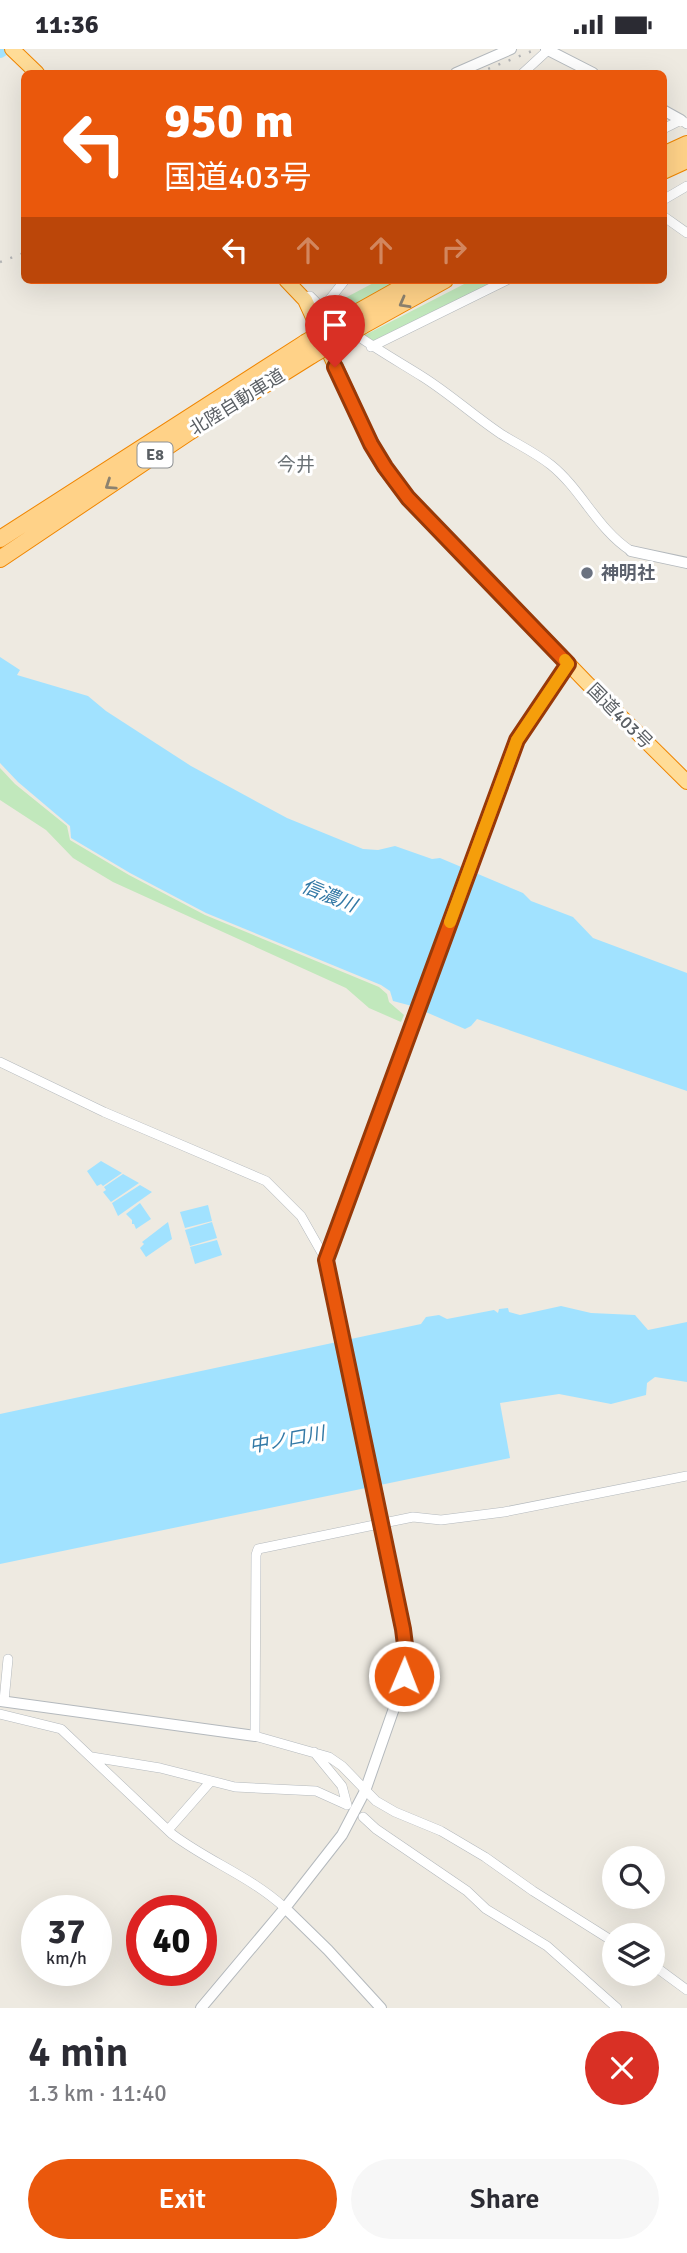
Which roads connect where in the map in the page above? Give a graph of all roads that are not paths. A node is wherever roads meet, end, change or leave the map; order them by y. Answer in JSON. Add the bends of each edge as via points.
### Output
{"nodes":[{"id":1,"x":511,"y":49,"type":"edge"},
{"id":2,"x":547,"y":49,"type":"edge"},
{"id":3,"x":16,"y":53,"type":"edge"},
{"id":4,"x":34,"y":70,"type":"edge"},
{"id":5,"x":463,"y":70,"type":"edge"},
{"id":6,"x":526,"y":70,"type":"edge"},
{"id":7,"x":587,"y":70,"type":"edge"},
{"id":8,"x":667,"y":112,"type":"edge"},
{"id":9,"x":684,"y":122,"type":"edge"},
{"id":10,"x":667,"y":128,"type":"edge"},
{"id":11,"x":687,"y":144,"type":"edge"},
{"id":12,"x":667,"y":153,"type":"edge"},
{"id":13,"x":687,"y":160,"type":"edge"},
{"id":14,"x":667,"y":169,"type":"edge"},
{"id":15,"x":687,"y":186,"type":"edge"},
{"id":16,"x":667,"y":198,"type":"edge"},
{"id":17,"x":667,"y":219,"type":"edge"},
{"id":18,"x":687,"y":233,"type":"edge"},
{"id":19,"x":290,"y":284,"type":"edge"},
{"id":20,"x":342,"y":284,"type":"edge"},
{"id":21,"x":409,"y":284,"type":"edge"},
{"id":22,"x":436,"y":284,"type":"edge"},
{"id":23,"x":499,"y":284,"type":"edge"},
{"id":24,"x":302,"y":297,"type":"junction"},
{"id":25,"x":323,"y":309,"type":"junction"},
{"id":26,"x":359,"y":319,"type":"junction"},
{"id":27,"x":371,"y":347,"type":"junction"},
{"id":28,"x":308,"y":349,"type":"junction"},
{"id":29,"x":0,"y":539,"type":"edge"},
{"id":30,"x":631,"y":551,"type":"joint"},
{"id":31,"x":0,"y":559,"type":"edge"},
{"id":32,"x":687,"y":563,"type":"edge"},
{"id":33,"x":568,"y":664,"type":"junction"},
{"id":34,"x":687,"y":782,"type":"edge"},
{"id":35,"x":0,"y":1062,"type":"edge"},
{"id":36,"x":326,"y":1260,"type":"junction"},
{"id":37,"x":687,"y":1476,"type":"edge"},
{"id":38,"x":381,"y":1524,"type":"junction"},
{"id":39,"x":8,"y":1659,"type":"dead end"},
{"id":40,"x":2,"y":1701,"type":"edge"},
{"id":41,"x":0,"y":1714,"type":"edge"},
{"id":42,"x":255,"y":1736,"type":"junction"},
{"id":43,"x":313,"y":1751,"type":"junction"},
{"id":44,"x":92,"y":1757,"type":"junction"},
{"id":45,"x":211,"y":1781,"type":"junction"},
{"id":46,"x":365,"y":1791,"type":"junction"},
{"id":47,"x":363,"y":1817,"type":"dead end"},
{"id":48,"x":168,"y":1830,"type":"junction"},
{"id":49,"x":285,"y":1909,"type":"junction"},
{"id":50,"x":602,"y":1935,"type":"edge"},
{"id":51,"x":665,"y":1974,"type":"edge"},
{"id":52,"x":687,"y":1990,"type":"edge"},
{"id":53,"x":201,"y":2008,"type":"edge"},
{"id":54,"x":380,"y":2008,"type":"edge"},
{"id":55,"x":617,"y":2008,"type":"edge"}],
"edges":[{"from":1,"to":5,"type":"street"},
{"from":2,"to":6,"type":"street"},
{"from":2,"to":7,"type":"street"},
{"from":3,"to":4,"type":"highway"},
{"from":8,"to":9,"type":"street"},
{"from":9,"to":10,"type":"street"},
{"from":11,"to":12,"type":"highway"},
{"from":13,"to":14,"type":"highway"},
{"from":15,"to":16,"type":"street"},
{"from":17,"to":18,"type":"street"},
{"from":19,"to":24,"type":"highway","name":"国道403号"},
{"from":20,"to":25,"type":"street"},
{"from":21,"to":26,"type":"highway","name":"北陸自動車道","number":"E8"},
{"from":22,"to":26,"type":"highway","name":"北陸自動車道","number":"E8","one_way":true},
{"from":23,"to":27,"type":"street"},
{"from":24,"to":25,"type":"street","via":[[310,296]]},
{"from":24,"to":33,"type":"highway","name":"国道403号","via":[[385,467],[408,498]]},
{"from":25,"to":27,"type":"street"},
{"from":26,"to":28,"type":"highway","name":"北陸自動車道","number":"E8","bridge":true},
{"from":27,"to":30,"type":"street","via":[[550,464],[600,523]]},
{"from":28,"to":29,"type":"highway","name":"北陸自動車道","number":"E8"},
{"from":28,"to":31,"type":"highway","name":"北陸自動車道","number":"E8","one_way":true},
{"from":30,"to":32,"type":"street"},
{"from":33,"to":34,"type":"highway","name":"国道403号"},
{"from":33,"to":36,"type":"street","via":[[517,740]]},
{"from":35,"to":36,"type":"street","via":[[103,1112],[266,1181],[301,1216]]},
{"from":36,"to":38,"type":"street"},
{"from":37,"to":38,"type":"street","via":[[504,1512],[441,1520],[413,1517]]},
{"from":38,"to":42,"type":"street","via":[[258,1549]]},
{"from":38,"to":46,"type":"street","via":[[403,1629],[405,1665]]},
{"from":39,"to":40,"type":"street"},
{"from":40,"to":42,"type":"street"},
{"from":41,"to":44,"type":"street","via":[[54,1726]]},
{"from":42,"to":43,"type":"street"},
{"from":43,"to":45,"type":"street","via":[[342,1786],[347,1805],[316,1791],[235,1787]]},
{"from":43,"to":46,"type":"street","via":[[342,1766]]},
{"from":44,"to":45,"type":"street"},
{"from":44,"to":48,"type":"street"},
{"from":45,"to":48,"type":"street"},
{"from":46,"to":49,"type":"street","via":[[342,1835]]},
{"from":46,"to":50,"type":"street","via":[[395,1812],[485,1857]]},
{"from":47,"to":55,"type":"street","via":[[486,1909],[547,1946]]},
{"from":48,"to":49,"type":"street","via":[[264,1890]]},
{"from":49,"to":53,"type":"street"},
{"from":49,"to":54,"type":"street"},
{"from":51,"to":52,"type":"street"}]}
